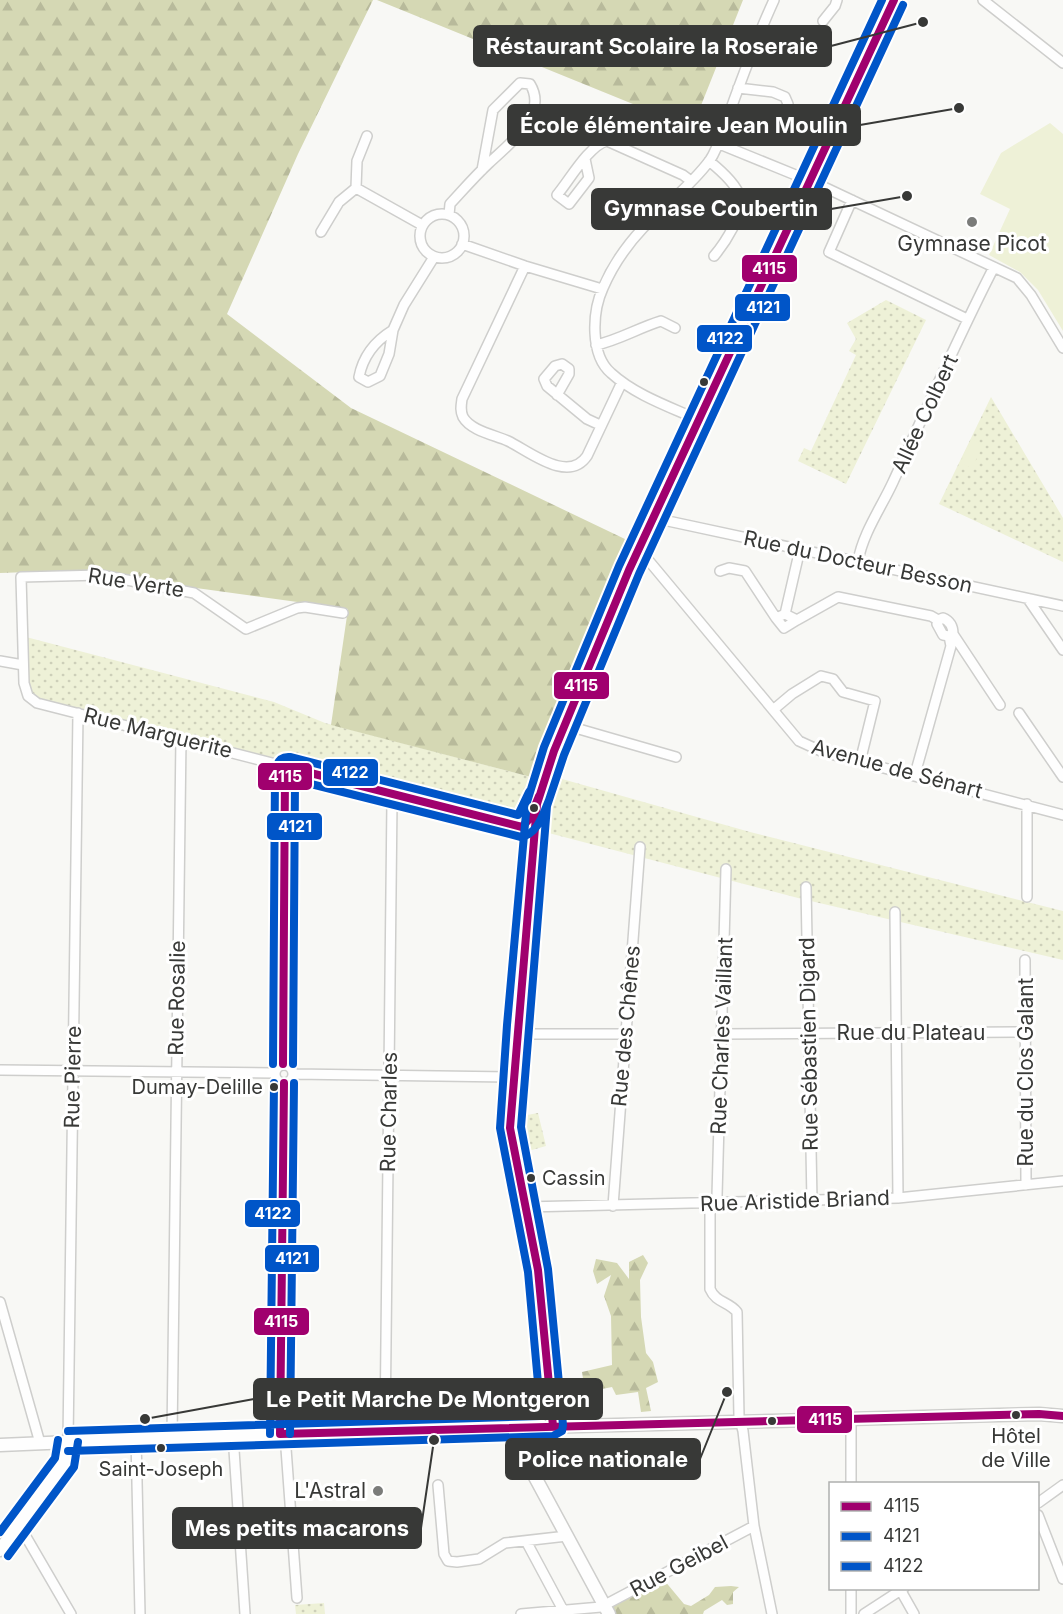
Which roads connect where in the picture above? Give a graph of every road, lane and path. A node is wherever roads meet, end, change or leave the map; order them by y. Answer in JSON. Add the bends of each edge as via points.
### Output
{"nodes":[{"id":1,"x":774,"y":0,"type":"edge"},
{"id":2,"x":837,"y":0,"type":"edge"},
{"id":3,"x":894,"y":0,"type":"edge"},
{"id":4,"x":983,"y":0,"type":"edge"},
{"id":5,"x":823,"y":21,"type":"dead end"},
{"id":6,"x":1063,"y":63,"type":"edge"},
{"id":7,"x":738,"y":88,"type":"junction"},
{"id":8,"x":788,"y":104,"type":"dead end"},
{"id":9,"x":367,"y":136,"type":"dead end"},
{"id":10,"x":717,"y":143,"type":"junction"},
{"id":11,"x":585,"y":159,"type":"dead end"},
{"id":12,"x":709,"y":160,"type":"junction"},
{"id":13,"x":483,"y":170,"type":"junction"},
{"id":14,"x":803,"y":178,"type":"junction"},
{"id":15,"x":691,"y":181,"type":"junction"},
{"id":16,"x":356,"y":188,"type":"junction"},
{"id":17,"x":852,"y":200,"type":"junction"},
{"id":18,"x":449,"y":215,"type":"junction"},
{"id":19,"x":422,"y":225,"type":"junction"},
{"id":20,"x":321,"y":232,"type":"dead end"},
{"id":21,"x":462,"y":244,"type":"junction"},
{"id":22,"x":714,"y":256,"type":"dead end"},
{"id":23,"x":434,"y":257,"type":"junction"},
{"id":24,"x":525,"y":266,"type":"junction"},
{"id":25,"x":994,"y":267,"type":"junction"},
{"id":26,"x":602,"y":289,"type":"junction"},
{"id":27,"x":967,"y":319,"type":"junction"},
{"id":28,"x":675,"y":328,"type":"dead end"},
{"id":29,"x":393,"y":330,"type":"junction"},
{"id":30,"x":596,"y":345,"type":"junction"},
{"id":31,"x":1063,"y":348,"type":"edge"},
{"id":32,"x":622,"y":382,"type":"junction"},
{"id":33,"x":557,"y":394,"type":"dead end"},
{"id":34,"x":699,"y":420,"type":"junction"},
{"id":35,"x":600,"y":425,"type":"junction"},
{"id":36,"x":654,"y":518,"type":"junction"},
{"id":37,"x":639,"y":549,"type":"junction"},
{"id":38,"x":800,"y":549,"type":"junction"},
{"id":39,"x":858,"y":561,"type":"junction"},
{"id":40,"x":720,"y":571,"type":"dead end"},
{"id":41,"x":1028,"y":599,"type":"junction"},
{"id":42,"x":1063,"y":606,"type":"edge"},
{"id":43,"x":344,"y":613,"type":"dead end"},
{"id":44,"x":780,"y":616,"type":"junction"},
{"id":45,"x":951,"y":635,"type":"junction"},
{"id":46,"x":1063,"y":650,"type":"edge"},
{"id":47,"x":0,"y":661,"type":"edge"},
{"id":48,"x":23,"y":665,"type":"junction"},
{"id":49,"x":1000,"y":705,"type":"dead end"},
{"id":50,"x":773,"y":710,"type":"junction"},
{"id":51,"x":78,"y":713,"type":"junction"},
{"id":52,"x":1019,"y":713,"type":"dead end"},
{"id":53,"x":565,"y":725,"type":"junction"},
{"id":54,"x":181,"y":738,"type":"junction"},
{"id":55,"x":676,"y":758,"type":"dead end"},
{"id":56,"x":860,"y":762,"type":"junction"},
{"id":57,"x":287,"y":767,"type":"junction"},
{"id":58,"x":1063,"y":777,"type":"edge"},
{"id":59,"x":922,"y":778,"type":"junction"},
{"id":60,"x":393,"y":793,"type":"junction"},
{"id":61,"x":537,"y":804,"type":"junction"},
{"id":62,"x":1028,"y":804,"type":"junction"},
{"id":63,"x":1063,"y":815,"type":"edge"},
{"id":64,"x":522,"y":827,"type":"junction"},
{"id":65,"x":534,"y":837,"type":"junction"},
{"id":66,"x":640,"y":847,"type":"dead end"},
{"id":67,"x":726,"y":868,"type":"dead end"},
{"id":68,"x":806,"y":887,"type":"dead end"},
{"id":69,"x":1027,"y":897,"type":"dead end"},
{"id":70,"x":895,"y":912,"type":"dead end"},
{"id":71,"x":1025,"y":960,"type":"dead end"},
{"id":72,"x":1026,"y":1032,"type":"junction"},
{"id":73,"x":808,"y":1033,"type":"junction"},
{"id":74,"x":896,"y":1033,"type":"junction"},
{"id":75,"x":516,"y":1034,"type":"junction"},
{"id":76,"x":627,"y":1034,"type":"junction"},
{"id":77,"x":723,"y":1034,"type":"junction"},
{"id":78,"x":283,"y":1064,"type":"junction"},
{"id":79,"x":0,"y":1070,"type":"edge"},
{"id":80,"x":73,"y":1071,"type":"junction"},
{"id":81,"x":176,"y":1072,"type":"junction"},
{"id":82,"x":274,"y":1073,"type":"junction"},
{"id":83,"x":293,"y":1074,"type":"junction"},
{"id":84,"x":389,"y":1074,"type":"junction"},
{"id":85,"x":514,"y":1077,"type":"junction"},
{"id":86,"x":284,"y":1083,"type":"junction"},
{"id":87,"x":1063,"y":1181,"type":"edge"},
{"id":88,"x":1026,"y":1185,"type":"junction"},
{"id":89,"x":898,"y":1198,"type":"junction"},
{"id":90,"x":812,"y":1201,"type":"junction"},
{"id":91,"x":713,"y":1203,"type":"junction"},
{"id":92,"x":613,"y":1206,"type":"junction"},
{"id":93,"x":526,"y":1207,"type":"junction"},
{"id":94,"x":0,"y":1302,"type":"edge"},
{"id":95,"x":1063,"y":1416,"type":"edge"},
{"id":96,"x":851,"y":1419,"type":"junction"},
{"id":97,"x":741,"y":1423,"type":"junction"},
{"id":98,"x":553,"y":1426,"type":"junction"},
{"id":99,"x":511,"y":1427,"type":"junction"},
{"id":100,"x":385,"y":1431,"type":"junction"},
{"id":101,"x":233,"y":1435,"type":"junction"},
{"id":102,"x":282,"y":1435,"type":"junction"},
{"id":103,"x":172,"y":1437,"type":"junction"},
{"id":104,"x":136,"y":1438,"type":"junction"},
{"id":105,"x":68,"y":1441,"type":"junction"},
{"id":106,"x":40,"y":1443,"type":"junction"},
{"id":107,"x":0,"y":1445,"type":"edge"},
{"id":108,"x":851,"y":1482,"type":"edge"},
{"id":109,"x":438,"y":1485,"type":"dead end"},
{"id":110,"x":1063,"y":1485,"type":"edge"},
{"id":111,"x":1039,"y":1502,"type":"edge"},
{"id":112,"x":1039,"y":1518,"type":"edge"},
{"id":113,"x":754,"y":1526,"type":"junction"},
{"id":114,"x":18,"y":1527,"type":"junction"},
{"id":115,"x":567,"y":1536,"type":"junction"},
{"id":116,"x":526,"y":1541,"type":"junction"},
{"id":117,"x":0,"y":1551,"type":"edge"},
{"id":118,"x":1063,"y":1579,"type":"edge"},
{"id":119,"x":851,"y":1590,"type":"edge"},
{"id":120,"x":901,"y":1590,"type":"edge"},
{"id":121,"x":903,"y":1590,"type":"edge"},
{"id":122,"x":297,"y":1598,"type":"dead end"},
{"id":123,"x":563,"y":1610,"type":"junction"},
{"id":124,"x":607,"y":1610,"type":"edge"},
{"id":125,"x":71,"y":1614,"type":"edge"},
{"id":126,"x":140,"y":1614,"type":"edge"},
{"id":127,"x":245,"y":1614,"type":"edge"},
{"id":128,"x":521,"y":1614,"type":"edge"},
{"id":129,"x":772,"y":1614,"type":"edge"},
{"id":130,"x":851,"y":1614,"type":"edge"},
{"id":131,"x":864,"y":1614,"type":"edge"},
{"id":132,"x":914,"y":1614,"type":"edge"}],
"edges":[{"from":1,"to":7,"type":"street"},
{"from":2,"to":5,"type":"street"},
{"from":3,"to":14,"type":"main road"},
{"from":4,"to":6,"type":"street"},
{"from":7,"to":8,"type":"street","via":[[773,92],[785,97]]},
{"from":7,"to":10,"type":"street"},
{"from":9,"to":16,"type":"street","via":[[357,161]]},
{"from":10,"to":12,"type":"street"},
{"from":10,"to":14,"type":"street"},
{"from":11,"to":15,"type":"street","via":[[596,146],[607,141]]},
{"from":12,"to":15,"type":"street"},
{"from":12,"to":22,"type":"street","via":[[740,199],[729,238]]},
{"from":13,"to":13,"type":"street","via":[[528,121],[536,104],[530,84],[520,83],[494,110]]},
{"from":13,"to":18,"type":"street","via":[[450,204]]},
{"from":14,"to":17,"type":"street"},
{"from":14,"to":34,"type":"main road"},
{"from":15,"to":26,"type":"street","via":[[643,228]]},
{"from":16,"to":19,"type":"street"},
{"from":16,"to":20,"type":"street","via":[[339,202]]},
{"from":17,"to":25,"type":"street"},
{"from":17,"to":27,"type":"street","via":[[829,252]]},
{"from":18,"to":19,"type":"street","via":[[432,216]]},
{"from":18,"to":21,"type":"street","via":[[461,224]]},
{"from":19,"to":23,"type":"street","via":[[420,241]]},
{"from":21,"to":23,"type":"street","via":[[449,257]]},
{"from":21,"to":24,"type":"street"},
{"from":23,"to":29,"type":"street"},
{"from":24,"to":26,"type":"street"},
{"from":24,"to":35,"type":"street","via":[[462,399],[464,419],[547,463],[565,467],[583,462]]},
{"from":25,"to":27,"type":"street","name":"Allée Colbert"},
{"from":25,"to":31,"type":"street","via":[[1017,278],[1024,286]]},
{"from":26,"to":30,"type":"street"},
{"from":27,"to":39,"type":"street","name":"Allée Colbert","via":[[860,548]]},
{"from":28,"to":30,"type":"street","via":[[661,321]]},
{"from":29,"to":29,"type":"street","via":[[380,376],[368,382],[359,377],[361,365],[372,348]]},
{"from":30,"to":32,"type":"street","via":[[600,359]]},
{"from":32,"to":34,"type":"street"},
{"from":32,"to":35,"type":"street"},
{"from":33,"to":35,"type":"street"},
{"from":34,"to":36,"type":"main road"},
{"from":36,"to":37,"type":"main road"},
{"from":36,"to":38,"type":"street","name":"Rue du Docteur Besson"},
{"from":37,"to":50,"type":"street","name":"Avenue de Sénart"},
{"from":37,"to":53,"type":"main road"},
{"from":38,"to":39,"type":"street","name":"Rue du Docteur Besson"},
{"from":38,"to":44,"type":"street"},
{"from":39,"to":41,"type":"street","name":"Rue du Docteur Besson"},
{"from":40,"to":44,"type":"street","via":[[745,571]]},
{"from":41,"to":42,"type":"street","name":"Rue du Docteur Besson"},
{"from":41,"to":46,"type":"street"},
{"from":43,"to":48,"type":"street","name":"Rue Verte","via":[[297,608],[246,629],[194,592],[101,575],[21,577]]},
{"from":44,"to":45,"type":"street","via":[[784,628],[838,597],[932,616],[938,620],[943,635]]},
{"from":45,"to":49,"type":"street"},
{"from":45,"to":59,"type":"street","via":[[917,767]]},
{"from":47,"to":48,"type":"street"},
{"from":48,"to":51,"type":"street","name":"Rue Marguerite","via":[[28,696],[37,703]]},
{"from":50,"to":56,"type":"street","name":"Avenue de Sénart","via":[[799,741]]},
{"from":50,"to":56,"type":"street","via":[[821,676],[833,679],[843,692],[875,701]]},
{"from":51,"to":54,"type":"street","name":"Rue Marguerite"},
{"from":51,"to":80,"type":"street","name":"Rue Pierre"},
{"from":52,"to":58,"type":"street"},
{"from":53,"to":55,"type":"street"},
{"from":53,"to":61,"type":"main road"},
{"from":54,"to":57,"type":"street","name":"Rue Marguerite"},
{"from":54,"to":81,"type":"street","name":"Rue Rosalie"},
{"from":56,"to":59,"type":"street","name":"Avenue de Sénart"},
{"from":57,"to":60,"type":"street","name":"Rue Marguerite"},
{"from":57,"to":78,"type":"street"},
{"from":59,"to":62,"type":"street","name":"Avenue de Sénart"},
{"from":60,"to":64,"type":"street","name":"Rue Marguerite"},
{"from":60,"to":84,"type":"street","name":"Rue Charles"},
{"from":61,"to":64,"type":"street"},
{"from":61,"to":65,"type":"main road"},
{"from":62,"to":63,"type":"street","name":"Avenue de Sénart"},
{"from":62,"to":69,"type":"street"},
{"from":64,"to":65,"type":"street","name":"Rue Marguerite"},
{"from":65,"to":75,"type":"main road"},
{"from":66,"to":76,"type":"street","name":"Rue des Chênes"},
{"from":67,"to":77,"type":"street","name":"Rue Charles Vaillant"},
{"from":68,"to":73,"type":"street","name":"Rue Sébastien Digard"},
{"from":70,"to":74,"type":"street"},
{"from":71,"to":72,"type":"street","name":"Rue du Clos Galant"},
{"from":72,"to":74,"type":"street","name":"Rue du Plateau"},
{"from":72,"to":88,"type":"street","name":"Rue du Clos Galant"},
{"from":73,"to":74,"type":"street","name":"Rue du Plateau"},
{"from":73,"to":77,"type":"street","name":"Rue du Plateau"},
{"from":73,"to":90,"type":"street","name":"Rue Sébastien Digard"},
{"from":74,"to":89,"type":"street"},
{"from":75,"to":76,"type":"street"},
{"from":75,"to":85,"type":"main road"},
{"from":76,"to":92,"type":"street","name":"Rue des Chênes"},
{"from":77,"to":91,"type":"street","name":"Rue Charles Vaillant","via":[[717,1196]]},
{"from":78,"to":82,"type":"street"},
{"from":78,"to":83,"type":"street"},
{"from":79,"to":80,"type":"street"},
{"from":80,"to":81,"type":"street"},
{"from":80,"to":105,"type":"street","name":"Rue Pierre"},
{"from":81,"to":82,"type":"street"},
{"from":81,"to":103,"type":"street","name":"Rue Rosalie"},
{"from":82,"to":86,"type":"street"},
{"from":83,"to":84,"type":"street"},
{"from":83,"to":86,"type":"street"},
{"from":84,"to":85,"type":"street"},
{"from":84,"to":100,"type":"street","name":"Rue Charles"},
{"from":85,"to":93,"type":"main road","via":[[510,1128]]},
{"from":86,"to":102,"type":"street"},
{"from":87,"to":88,"type":"street","name":"Rue Aristide Briand"},
{"from":88,"to":89,"type":"street","name":"Rue Aristide Briand"},
{"from":89,"to":90,"type":"street","name":"Rue Aristide Briand"},
{"from":90,"to":91,"type":"street","name":"Rue Aristide Briand"},
{"from":91,"to":92,"type":"street","name":"Rue Aristide Briand"},
{"from":91,"to":97,"type":"street","name":"Rue Charles Vaillant","via":[[710,1289],[713,1297],[737,1312]]},
{"from":92,"to":93,"type":"street","name":"Rue Aristide Briand"},
{"from":93,"to":98,"type":"main road","via":[[538,1270]]},
{"from":94,"to":106,"type":"street"},
{"from":95,"to":96,"type":"main road"},
{"from":96,"to":97,"type":"main road"},
{"from":96,"to":108,"type":"street"},
{"from":97,"to":98,"type":"main road"},
{"from":97,"to":113,"type":"street"},
{"from":98,"to":99,"type":"main road"},
{"from":99,"to":100,"type":"main road"},
{"from":99,"to":115,"type":"main road"},
{"from":100,"to":102,"type":"main road"},
{"from":101,"to":102,"type":"main road"},
{"from":101,"to":103,"type":"main road"},
{"from":101,"to":127,"type":"street"},
{"from":102,"to":122,"type":"street"},
{"from":103,"to":104,"type":"main road"},
{"from":104,"to":105,"type":"main road"},
{"from":104,"to":126,"type":"street"},
{"from":105,"to":106,"type":"main road"},
{"from":105,"to":114,"type":"main road","via":[[65,1462]]},
{"from":106,"to":107,"type":"main road"},
{"from":109,"to":116,"type":"street","via":[[444,1554],[448,1561],[479,1559],[505,1543]]},
{"from":110,"to":111,"type":"street"},
{"from":112,"to":118,"type":"street"},
{"from":113,"to":124,"type":"street","name":"Rue Geibel"},
{"from":113,"to":129,"type":"street"},
{"from":114,"to":117,"type":"main road"},
{"from":114,"to":125,"type":"street","via":[[26,1534]]},
{"from":115,"to":116,"type":"street"},
{"from":115,"to":124,"type":"main road"},
{"from":116,"to":123,"type":"street"},
{"from":119,"to":130,"type":"street"},
{"from":120,"to":131,"type":"street"},
{"from":121,"to":132,"type":"street"},
{"from":123,"to":124,"type":"street"},
{"from":123,"to":128,"type":"street"}]}
